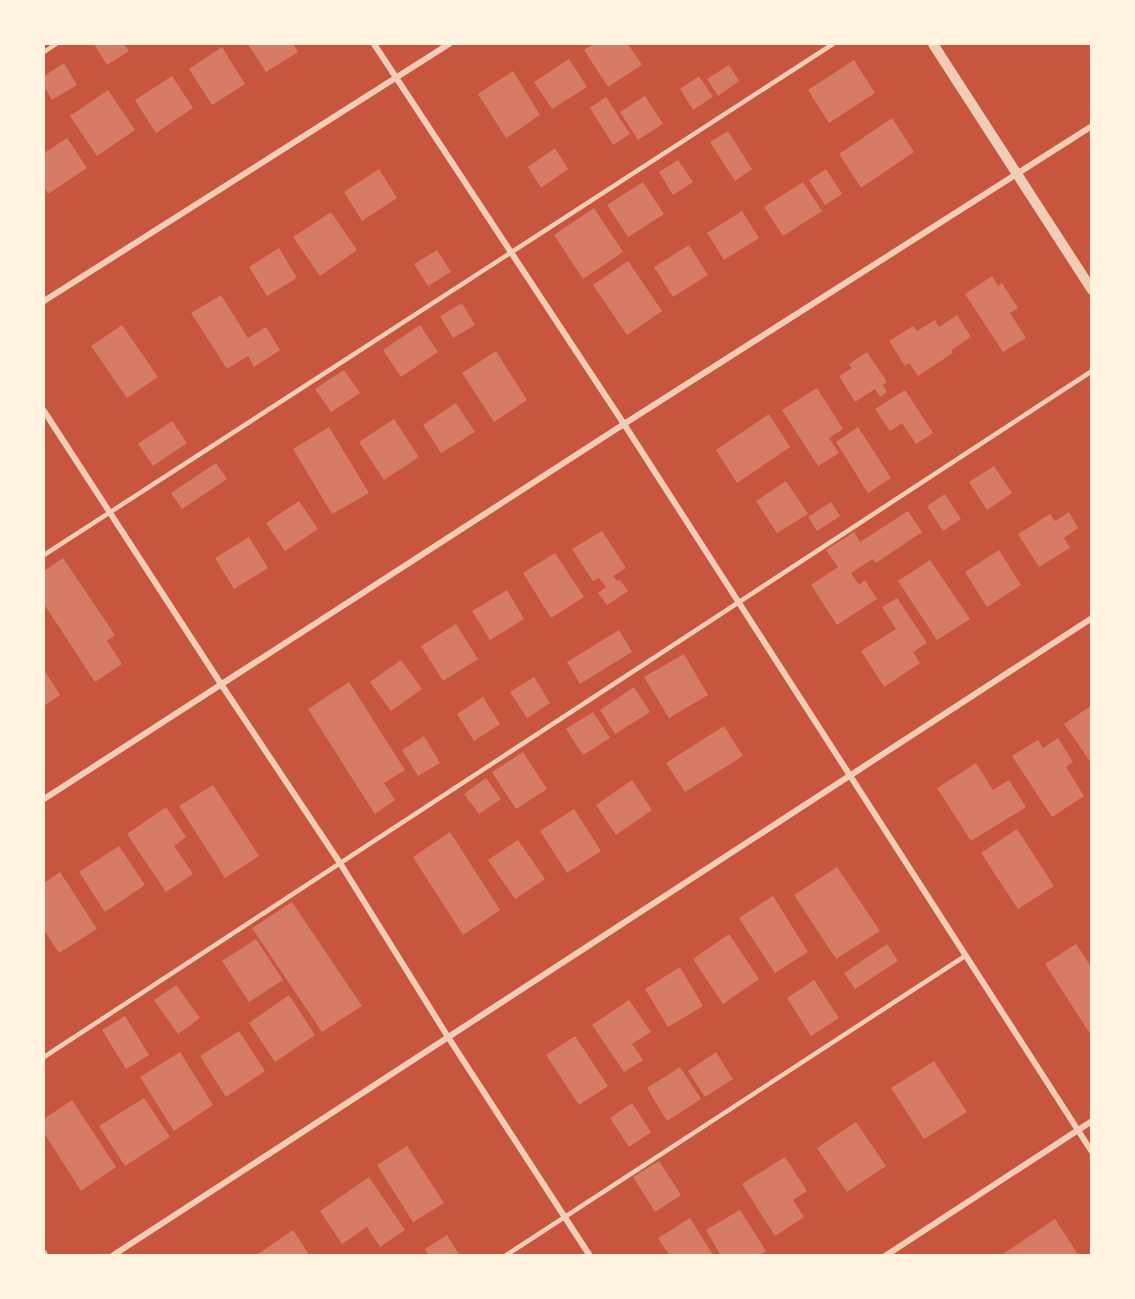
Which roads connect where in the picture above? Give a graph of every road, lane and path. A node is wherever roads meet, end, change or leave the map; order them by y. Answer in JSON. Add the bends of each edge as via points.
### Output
{"nodes":[{"id":1,"x":56,"y":44,"type":"edge"},
{"id":2,"x":374,"y":44,"type":"edge"},
{"id":3,"x":449,"y":44,"type":"edge"},
{"id":4,"x":833,"y":44,"type":"edge"},
{"id":5,"x":933,"y":44,"type":"edge"},
{"id":6,"x":44,"y":52,"type":"edge"},
{"id":7,"x":397,"y":78,"type":"junction"},
{"id":8,"x":1092,"y":126,"type":"edge"},
{"id":9,"x":1017,"y":173,"type":"junction"},
{"id":10,"x":512,"y":252,"type":"junction"},
{"id":11,"x":1092,"y":290,"type":"edge"},
{"id":12,"x":44,"y":302,"type":"edge"},
{"id":13,"x":1092,"y":370,"type":"edge"},
{"id":14,"x":44,"y":411,"type":"edge"},
{"id":15,"x":624,"y":424,"type":"junction"},
{"id":16,"x":109,"y":512,"type":"junction"},
{"id":17,"x":44,"y":555,"type":"edge"},
{"id":18,"x":738,"y":602,"type":"junction"},
{"id":19,"x":1092,"y":618,"type":"edge"},
{"id":20,"x":221,"y":684,"type":"junction"},
{"id":21,"x":849,"y":776,"type":"junction"},
{"id":22,"x":44,"y":799,"type":"edge"},
{"id":23,"x":340,"y":863,"type":"junction"},
{"id":24,"x":965,"y":956,"type":"junction"},
{"id":25,"x":448,"y":1037,"type":"junction"},
{"id":26,"x":44,"y":1057,"type":"edge"},
{"id":27,"x":1092,"y":1121,"type":"edge"},
{"id":28,"x":1077,"y":1130,"type":"junction"},
{"id":29,"x":1092,"y":1152,"type":"edge"},
{"id":30,"x":564,"y":1216,"type":"junction"},
{"id":31,"x":112,"y":1256,"type":"edge"},
{"id":32,"x":505,"y":1256,"type":"edge"},
{"id":33,"x":590,"y":1256,"type":"edge"},
{"id":34,"x":885,"y":1256,"type":"edge"}],
"edges":[{"from":1,"to":6,"type":"lane"},
{"from":2,"to":7,"type":"street"},
{"from":3,"to":7,"type":"street"},
{"from":4,"to":10,"type":"lane"},
{"from":5,"to":9,"type":"street"},
{"from":7,"to":10,"type":"street"},
{"from":7,"to":12,"type":"street"},
{"from":8,"to":9,"type":"street"},
{"from":9,"to":11,"type":"street"},
{"from":9,"to":15,"type":"street"},
{"from":10,"to":15,"type":"street"},
{"from":10,"to":16,"type":"lane"},
{"from":13,"to":18,"type":"lane"},
{"from":14,"to":16,"type":"street"},
{"from":15,"to":18,"type":"street"},
{"from":15,"to":20,"type":"street"},
{"from":16,"to":17,"type":"lane"},
{"from":16,"to":20,"type":"street"},
{"from":18,"to":21,"type":"street"},
{"from":18,"to":23,"type":"lane"},
{"from":19,"to":21,"type":"street"},
{"from":20,"to":22,"type":"street"},
{"from":20,"to":23,"type":"street"},
{"from":21,"to":24,"type":"street"},
{"from":21,"to":25,"type":"street"},
{"from":23,"to":25,"type":"street"},
{"from":23,"to":26,"type":"lane"},
{"from":24,"to":28,"type":"street"},
{"from":24,"to":30,"type":"lane"},
{"from":25,"to":30,"type":"street"},
{"from":25,"to":31,"type":"street"},
{"from":27,"to":28,"type":"street"},
{"from":28,"to":29,"type":"street"},
{"from":28,"to":34,"type":"street"},
{"from":30,"to":32,"type":"lane"},
{"from":30,"to":33,"type":"street"}]}
